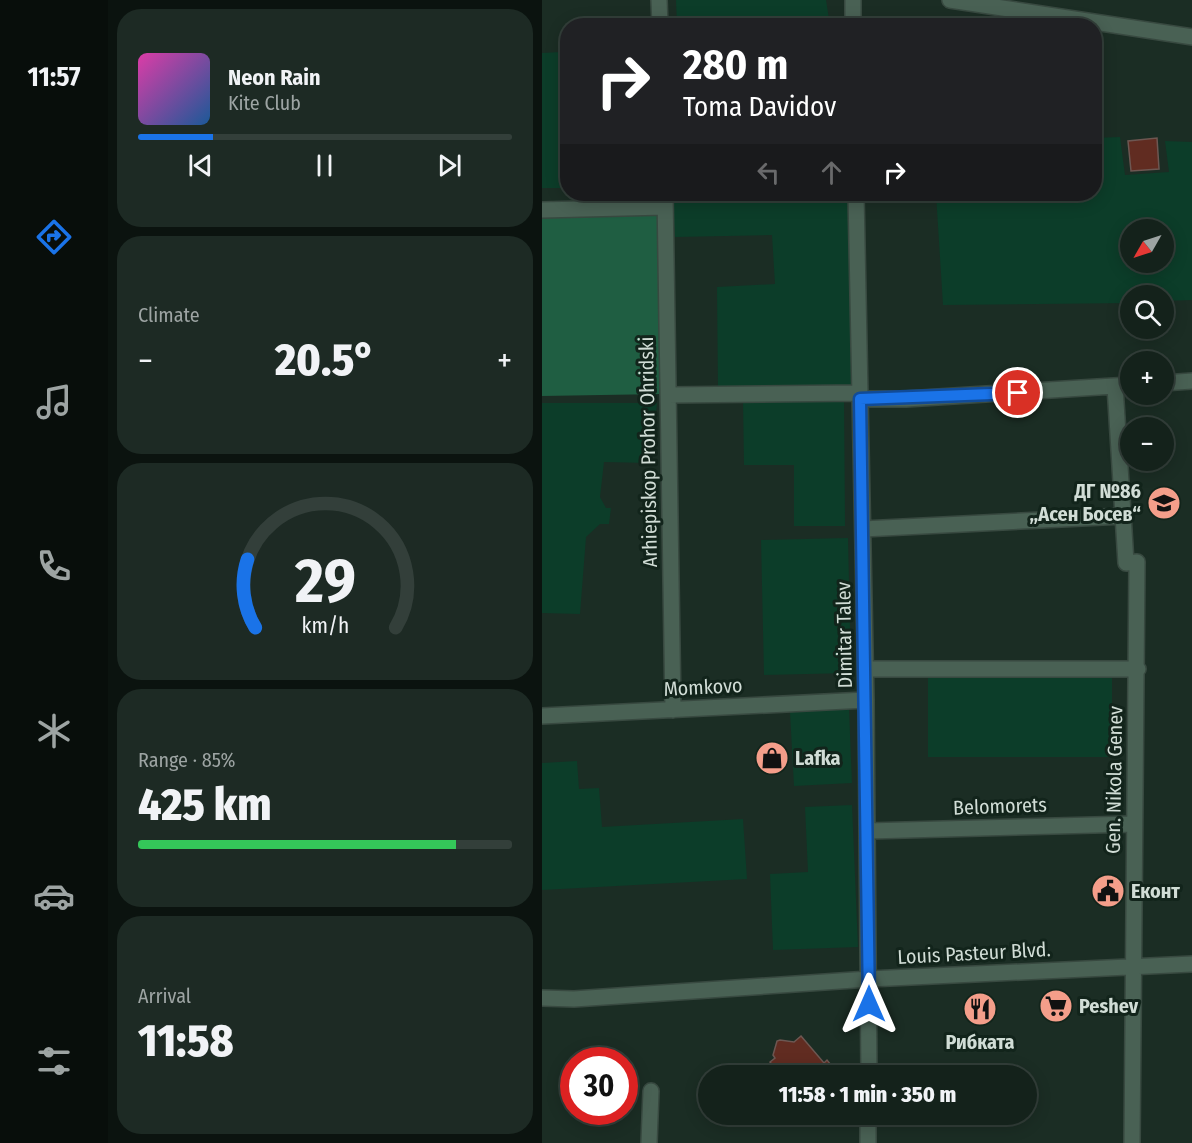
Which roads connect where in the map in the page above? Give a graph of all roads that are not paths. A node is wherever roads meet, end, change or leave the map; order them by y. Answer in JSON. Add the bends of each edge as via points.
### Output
{"nodes":[{"id":1,"x":659,"y":0,"type":"edge"},
{"id":2,"x":852,"y":0,"type":"edge"},
{"id":3,"x":950,"y":0,"type":"edge"},
{"id":4,"x":660,"y":18,"type":"edge"},
{"id":5,"x":853,"y":18,"type":"edge"},
{"id":6,"x":1068,"y":18,"type":"edge"},
{"id":7,"x":1102,"y":23,"type":"edge"},
{"id":8,"x":1193,"y":37,"type":"edge"},
{"id":9,"x":653,"y":201,"type":"edge"},
{"id":10,"x":665,"y":201,"type":"edge"},
{"id":11,"x":856,"y":201,"type":"edge"},
{"id":12,"x":542,"y":210,"type":"edge"},
{"id":13,"x":1193,"y":381,"type":"edge"},
{"id":14,"x":1174,"y":382,"type":"edge"},
{"id":15,"x":1120,"y":386,"type":"edge"},
{"id":16,"x":668,"y":395,"type":"junction"},
{"id":17,"x":860,"y":396,"type":"junction"},
{"id":18,"x":1122,"y":405,"type":"edge"},
{"id":19,"x":1123,"y":516,"type":"junction"},
{"id":20,"x":863,"y":529,"type":"junction"},
{"id":21,"x":866,"y":669,"type":"junction"},
{"id":22,"x":1138,"y":669,"type":"junction"},
{"id":23,"x":866,"y":700,"type":"junction"},
{"id":24,"x":673,"y":710,"type":"junction"},
{"id":25,"x":542,"y":716,"type":"edge"},
{"id":26,"x":1133,"y":824,"type":"junction"},
{"id":27,"x":868,"y":831,"type":"junction"},
{"id":28,"x":1193,"y":964,"type":"edge"},
{"id":29,"x":1132,"y":966,"type":"junction"},
{"id":30,"x":869,"y":979,"type":"junction"},
{"id":31,"x":542,"y":998,"type":"edge"},
{"id":32,"x":869,"y":1065,"type":"edge"},
{"id":33,"x":651,"y":1091,"type":"dead end"},
{"id":34,"x":868,"y":1125,"type":"edge"},
{"id":35,"x":649,"y":1143,"type":"edge"},
{"id":36,"x":868,"y":1143,"type":"edge"},
{"id":37,"x":1132,"y":1143,"type":"edge"}],
"edges":[{"from":1,"to":4,"type":"street"},
{"from":2,"to":5,"type":"street"},
{"from":3,"to":6,"type":"street"},
{"from":7,"to":8,"type":"street"},
{"from":9,"to":12,"type":"street"},
{"from":10,"to":16,"type":"street","name":"Arhiepiskop Prohor Ohridski"},
{"from":11,"to":17,"type":"street","name":"Dimitar Talev"},
{"from":13,"to":14,"type":"street"},
{"from":15,"to":17,"type":"street","via":[[906,399]]},
{"from":16,"to":17,"type":"street"},
{"from":16,"to":24,"type":"street","name":"Arhiepiskop Prohor Ohridski"},
{"from":17,"to":20,"type":"street","name":"Dimitar Talev"},
{"from":18,"to":19,"type":"street"},
{"from":19,"to":20,"type":"street"},
{"from":19,"to":22,"type":"street","name":"Gen. Nikola Genev","via":[[1132,562]]},
{"from":20,"to":21,"type":"street","name":"Dimitar Talev"},
{"from":21,"to":22,"type":"street"},
{"from":21,"to":23,"type":"street","name":"Dimitar Talev"},
{"from":22,"to":26,"type":"street","name":"Gen. Nikola Genev"},
{"from":23,"to":24,"type":"street","name":"Momkovo"},
{"from":23,"to":27,"type":"street","name":"Dimitar Talev"},
{"from":24,"to":25,"type":"street","name":"Momkovo"},
{"from":26,"to":27,"type":"street","name":"Belomorets"},
{"from":26,"to":29,"type":"street","name":"Gen. Nikola Genev"},
{"from":27,"to":30,"type":"street","name":"Dimitar Talev"},
{"from":28,"to":29,"type":"street","name":"Louis Pasteur Blvd."},
{"from":29,"to":30,"type":"street","name":"Louis Pasteur Blvd."},
{"from":29,"to":37,"type":"street","name":"Gen. Nikola Genev"},
{"from":30,"to":31,"type":"street","name":"Louis Pasteur Blvd.","via":[[582,999]]},
{"from":30,"to":32,"type":"street","name":"Dimitar Talev"},
{"from":33,"to":35,"type":"street"},
{"from":34,"to":36,"type":"street"}]}
